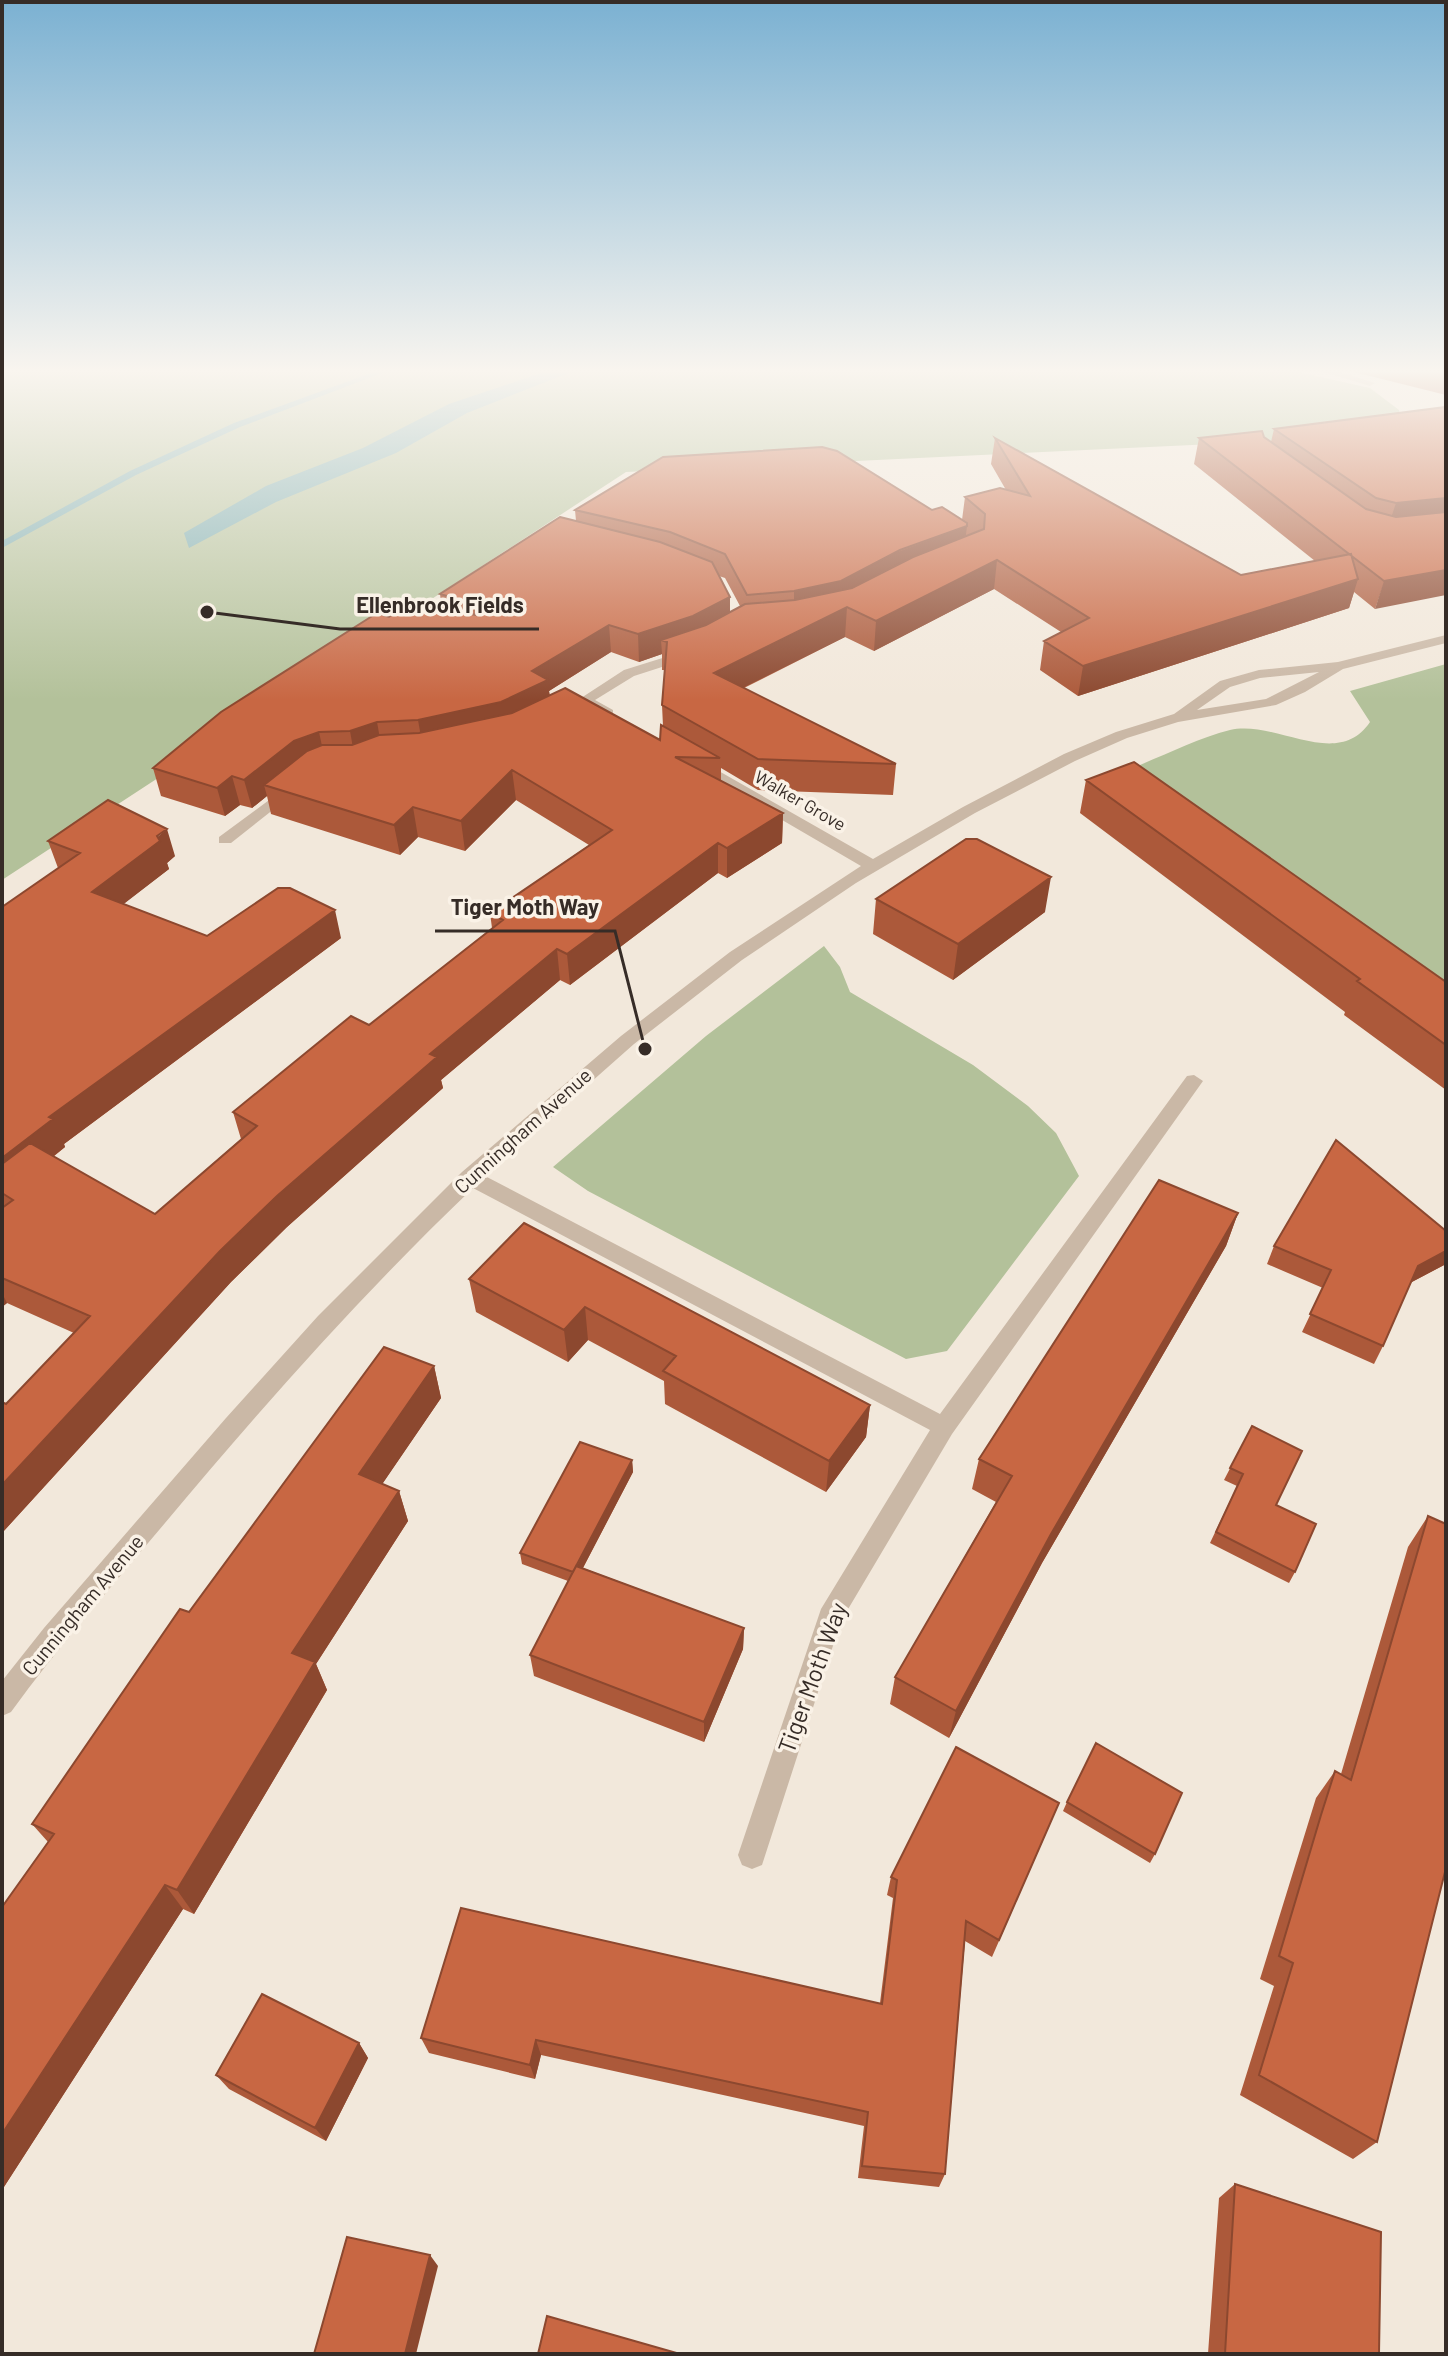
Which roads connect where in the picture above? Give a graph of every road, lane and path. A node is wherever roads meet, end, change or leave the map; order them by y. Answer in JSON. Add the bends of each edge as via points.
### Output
{"nodes":[{"id":1,"x":1446,"y":639,"type":"edge"},
{"id":2,"x":700,"y":649,"type":"edge"},
{"id":3,"x":1338,"y":666,"type":"junction"},
{"id":4,"x":1174,"y":718,"type":"junction"},
{"id":5,"x":626,"y":724,"type":"edge"},
{"id":6,"x":680,"y":755,"type":"edge"},
{"id":7,"x":298,"y":783,"type":"edge"},
{"id":8,"x":225,"y":840,"type":"dead end"},
{"id":9,"x":871,"y":865,"type":"junction"},
{"id":10,"x":1194,"y":1081,"type":"dead end"},
{"id":11,"x":469,"y":1177,"type":"junction"},
{"id":12,"x":944,"y":1427,"type":"junction"},
{"id":13,"x":4,"y":1698,"type":"edge"},
{"id":14,"x":752,"y":1855,"type":"dead end"}],
"edges":[{"from":1,"to":3,"type":"street","name":"Cunningham Avenue"},
{"from":2,"to":5,"type":"street","via":[[629,673],[578,703]]},
{"from":3,"to":4,"type":"street","name":"Cunningham Avenue","via":[[1289,696]]},
{"from":3,"to":4,"type":"street","name":"Cunningham Avenue","via":[[1259,674],[1225,684]]},
{"from":4,"to":9,"type":"street","name":"Cunningham Avenue","via":[[1062,763]]},
{"from":6,"to":9,"type":"street","name":"Walker Grove"},
{"from":7,"to":8,"type":"street"},
{"from":9,"to":11,"type":"street","name":"Cunningham Avenue","via":[[656,1017],[548,1104]]},
{"from":10,"to":12,"type":"street","name":"Tiger Moth Way"},
{"from":11,"to":12,"type":"street"},
{"from":11,"to":13,"type":"street","name":"Cunningham Avenue","via":[[229,1427]]},
{"from":12,"to":14,"type":"street","name":"Tiger Moth Way","via":[[830,1617]]}]}
